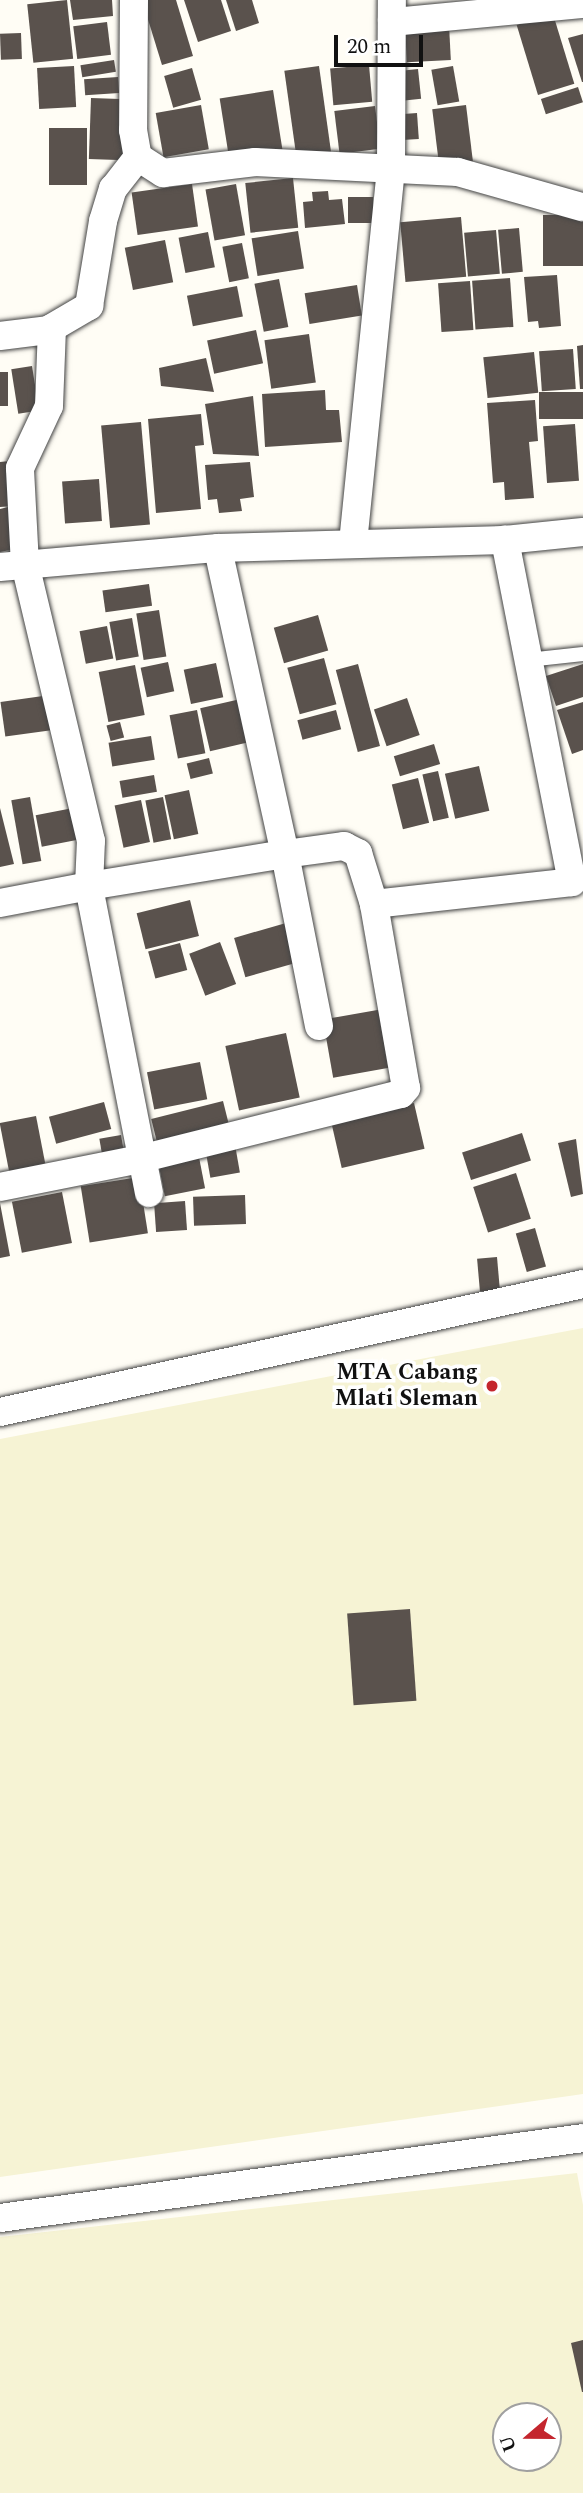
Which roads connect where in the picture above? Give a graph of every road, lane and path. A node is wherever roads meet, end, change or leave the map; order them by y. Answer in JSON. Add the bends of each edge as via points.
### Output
{"nodes":[{"id":1,"x":134,"y":0,"type":"edge"},
{"id":2,"x":583,"y":4,"type":"edge"},
{"id":3,"x":392,"y":11,"type":"edge"},
{"id":4,"x":138,"y":157,"type":"junction"},
{"id":5,"x":391,"y":168,"type":"junction"},
{"id":6,"x":582,"y":207,"type":"edge"},
{"id":7,"x":52,"y":328,"type":"junction"},
{"id":8,"x":0,"y":336,"type":"edge"},
{"id":9,"x":583,"y":533,"type":"edge"},
{"id":10,"x":505,"y":540,"type":"junction"},
{"id":11,"x":353,"y":543,"type":"junction"},
{"id":12,"x":218,"y":548,"type":"junction"},
{"id":13,"x":12,"y":566,"type":"edge"},
{"id":14,"x":583,"y":654,"type":"edge"},
{"id":15,"x":528,"y":660,"type":"junction"},
{"id":16,"x":285,"y":854,"type":"junction"},
{"id":17,"x":578,"y":881,"type":"edge"},
{"id":18,"x":89,"y":886,"type":"junction"},
{"id":19,"x":0,"y":903,"type":"edge"},
{"id":20,"x":373,"y":904,"type":"junction"},
{"id":21,"x":319,"y":1026,"type":"dead end"},
{"id":22,"x":140,"y":1159,"type":"junction"},
{"id":23,"x":0,"y":1187,"type":"edge"},
{"id":24,"x":149,"y":1193,"type":"dead end"},
{"id":25,"x":583,"y":1284,"type":"edge"},
{"id":26,"x":0,"y":1412,"type":"edge"},
{"id":27,"x":583,"y":2138,"type":"edge"},
{"id":28,"x":0,"y":2218,"type":"edge"}],
"edges":[{"from":1,"to":4,"type":"street","via":[[133,130]]},
{"from":2,"to":3,"type":"street"},
{"from":3,"to":5,"type":"street"},
{"from":4,"to":5,"type":"street","via":[[163,173],[255,162]]},
{"from":4,"to":7,"type":"street","via":[[113,189],[89,306]]},
{"from":5,"to":6,"type":"street","via":[[471,175]]},
{"from":5,"to":11,"type":"street"},
{"from":7,"to":8,"type":"street"},
{"from":7,"to":13,"type":"street","via":[[49,406],[20,468]]},
{"from":9,"to":10,"type":"street"},
{"from":10,"to":11,"type":"street"},
{"from":10,"to":15,"type":"street"},
{"from":11,"to":12,"type":"street"},
{"from":12,"to":13,"type":"street"},
{"from":12,"to":16,"type":"street"},
{"from":13,"to":18,"type":"street","via":[[90,841]]},
{"from":14,"to":15,"type":"lane"},
{"from":15,"to":17,"type":"street"},
{"from":16,"to":18,"type":"street"},
{"from":16,"to":20,"type":"street","via":[[344,846],[358,853]]},
{"from":16,"to":21,"type":"street"},
{"from":17,"to":20,"type":"street"},
{"from":18,"to":19,"type":"street"},
{"from":18,"to":22,"type":"street"},
{"from":20,"to":22,"type":"street","via":[[405,1088],[401,1094]]},
{"from":22,"to":23,"type":"street"},
{"from":22,"to":24,"type":"street"},
{"from":25,"to":26,"type":"street"},
{"from":27,"to":28,"type":"street"}]}
